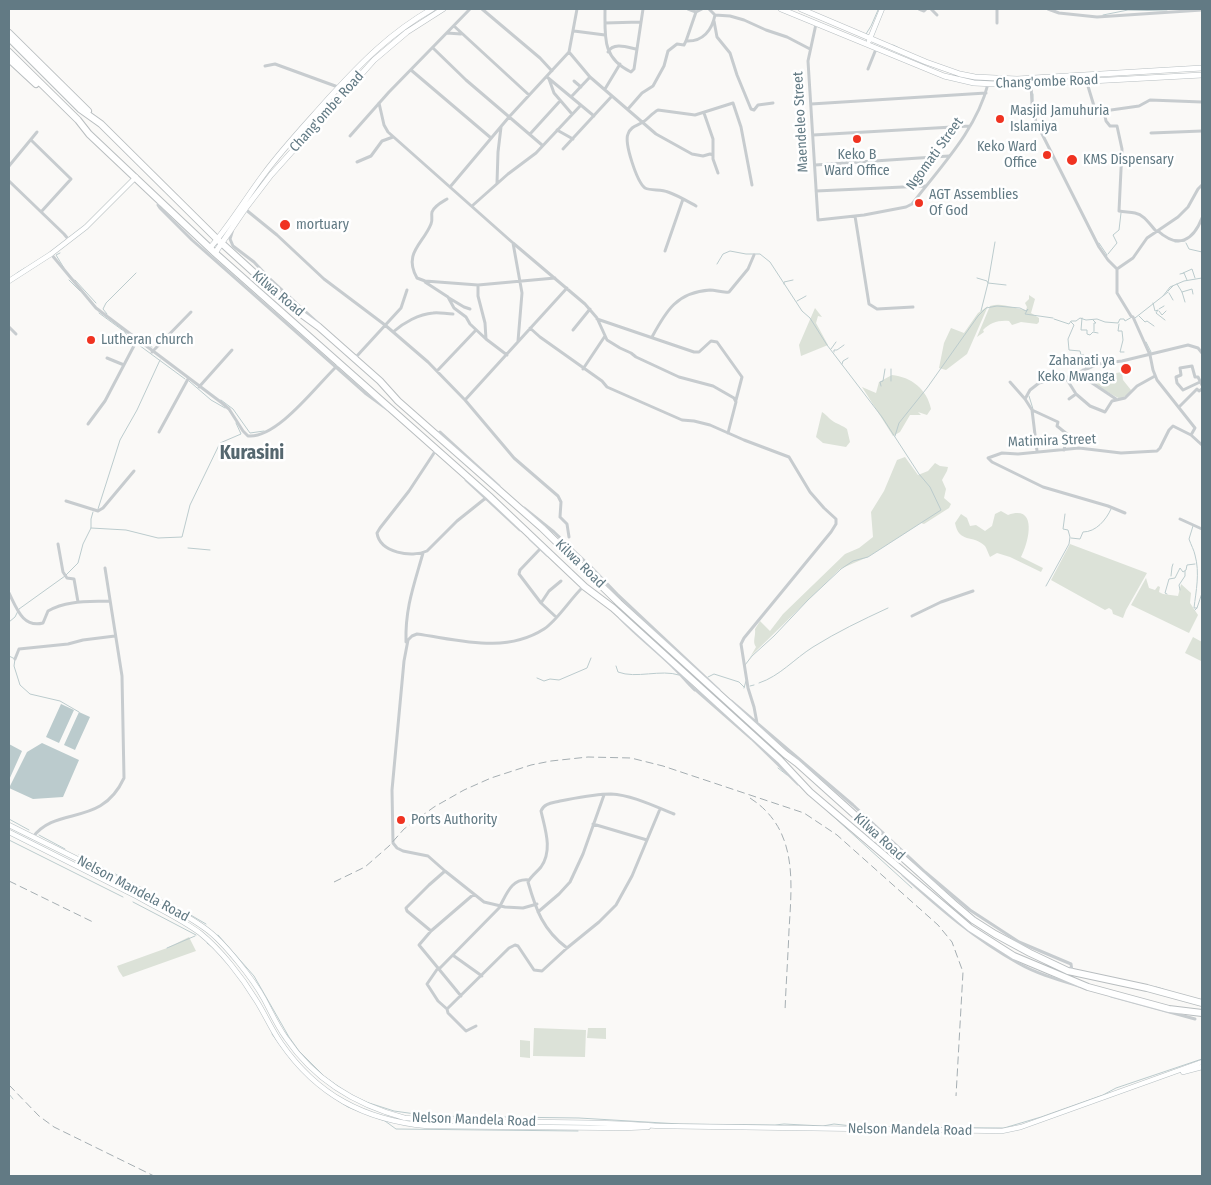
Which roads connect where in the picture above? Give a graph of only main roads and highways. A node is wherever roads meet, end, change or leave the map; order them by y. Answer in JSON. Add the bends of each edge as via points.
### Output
{"nodes":[{"id":1,"x":432,"y":9,"type":"edge"},
{"id":2,"x":443,"y":9,"type":"edge"},
{"id":3,"x":781,"y":9,"type":"edge"},
{"id":4,"x":801,"y":9,"type":"edge"},
{"id":5,"x":882,"y":9,"type":"edge"},
{"id":6,"x":9,"y":33,"type":"edge"},
{"id":7,"x":9,"y":38,"type":"edge"},
{"id":8,"x":870,"y":39,"type":"junction"},
{"id":9,"x":868,"y":45,"type":"junction"},
{"id":10,"x":9,"y":52,"type":"edge"},
{"id":11,"x":9,"y":59,"type":"edge"},
{"id":12,"x":1202,"y":68,"type":"edge"},
{"id":13,"x":1202,"y":75,"type":"edge"},
{"id":14,"x":101,"y":124,"type":"junction"},
{"id":15,"x":89,"y":134,"type":"junction"},
{"id":16,"x":136,"y":178,"type":"junction"},
{"id":17,"x":226,"y":233,"type":"junction"},
{"id":18,"x":211,"y":234,"type":"junction"},
{"id":19,"x":219,"y":241,"type":"junction"},
{"id":20,"x":212,"y":250,"type":"junction"},
{"id":21,"x":228,"y":250,"type":"junction"},
{"id":22,"x":10,"y":279,"type":"edge"},
{"id":23,"x":9,"y":824,"type":"edge"},
{"id":24,"x":9,"y":832,"type":"edge"},
{"id":25,"x":1202,"y":1003,"type":"edge"},
{"id":26,"x":1202,"y":1013,"type":"edge"},
{"id":27,"x":1202,"y":1062,"type":"edge"},
{"id":28,"x":1202,"y":1067,"type":"edge"},
{"id":29,"x":1153,"y":1080,"type":"junction"},
{"id":30,"x":659,"y":1126,"type":"junction"}],
"edges":[{"from":1,"to":17,"type":"main road","name":"Chang'ombe Road","via":[[393,34],[312,116],[265,173]]},
{"from":2,"to":17,"type":"main road","name":"Chang'ombe Road","via":[[407,32],[374,60],[271,175]]},
{"from":3,"to":9,"type":"main road","name":"Chang'ombe Road"},
{"from":4,"to":8,"type":"main road","name":"Chang'ombe Road"},
{"from":5,"to":8,"type":"main road"},
{"from":6,"to":14,"type":"highway"},
{"from":7,"to":14,"type":"highway","name":"Kilwa Road","via":[[80,109]]},
{"from":8,"to":9,"type":"main road"},
{"from":8,"to":12,"type":"main road","name":"Chang'ombe Road","via":[[953,72],[988,78]]},
{"from":9,"to":13,"type":"main road","name":"Chang'ombe Road","via":[[944,76],[988,84]]},
{"from":10,"to":15,"type":"highway","name":"Kilwa Road"},
{"from":11,"to":15,"type":"highway"},
{"from":14,"to":18,"type":"highway","name":"Kilwa Road"},
{"from":15,"to":16,"type":"highway","name":"Kilwa Road"},
{"from":16,"to":20,"type":"highway","name":"Kilwa Road"},
{"from":16,"to":22,"type":"main road","via":[[86,227],[51,254]]},
{"from":17,"to":18,"type":"main road"},
{"from":17,"to":19,"type":"main road","name":"Chang'ombe Road"},
{"from":17,"to":21,"type":"main road","name":"Chang'ombe Road"},
{"from":18,"to":19,"type":"highway","name":"Kilwa Road"},
{"from":19,"to":20,"type":"main road","name":"Chang'ombe Road"},
{"from":19,"to":21,"type":"highway","name":"Kilwa Road"},
{"from":20,"to":26,"type":"highway","name":"Kilwa Road","via":[[584,587],[613,608],[697,688],[780,760],[810,792],[952,915],[1029,963],[1096,990]]},
{"from":21,"to":25,"type":"highway","name":"Kilwa Road","via":[[380,381],[398,401],[542,528],[785,754],[973,920],[1015,946],[1072,972]]},
{"from":23,"to":30,"type":"main road","name":"Nelson Mandela Road","via":[[176,910],[206,929],[251,979],[297,1054],[327,1083],[357,1102],[399,1116],[429,1120]]},
{"from":24,"to":30,"type":"main road","name":"Nelson Mandela Road","via":[[172,916],[200,934],[245,982],[280,1043],[308,1077],[340,1101],[369,1115],[427,1126]]},
{"from":27,"to":29,"type":"main road","name":"Nelson Mandela Road"},
{"from":28,"to":29,"type":"main road","name":"Nelson Mandela Road"},
{"from":29,"to":30,"type":"main road","name":"Nelson Mandela Road","via":[[1002,1131]]}]}
